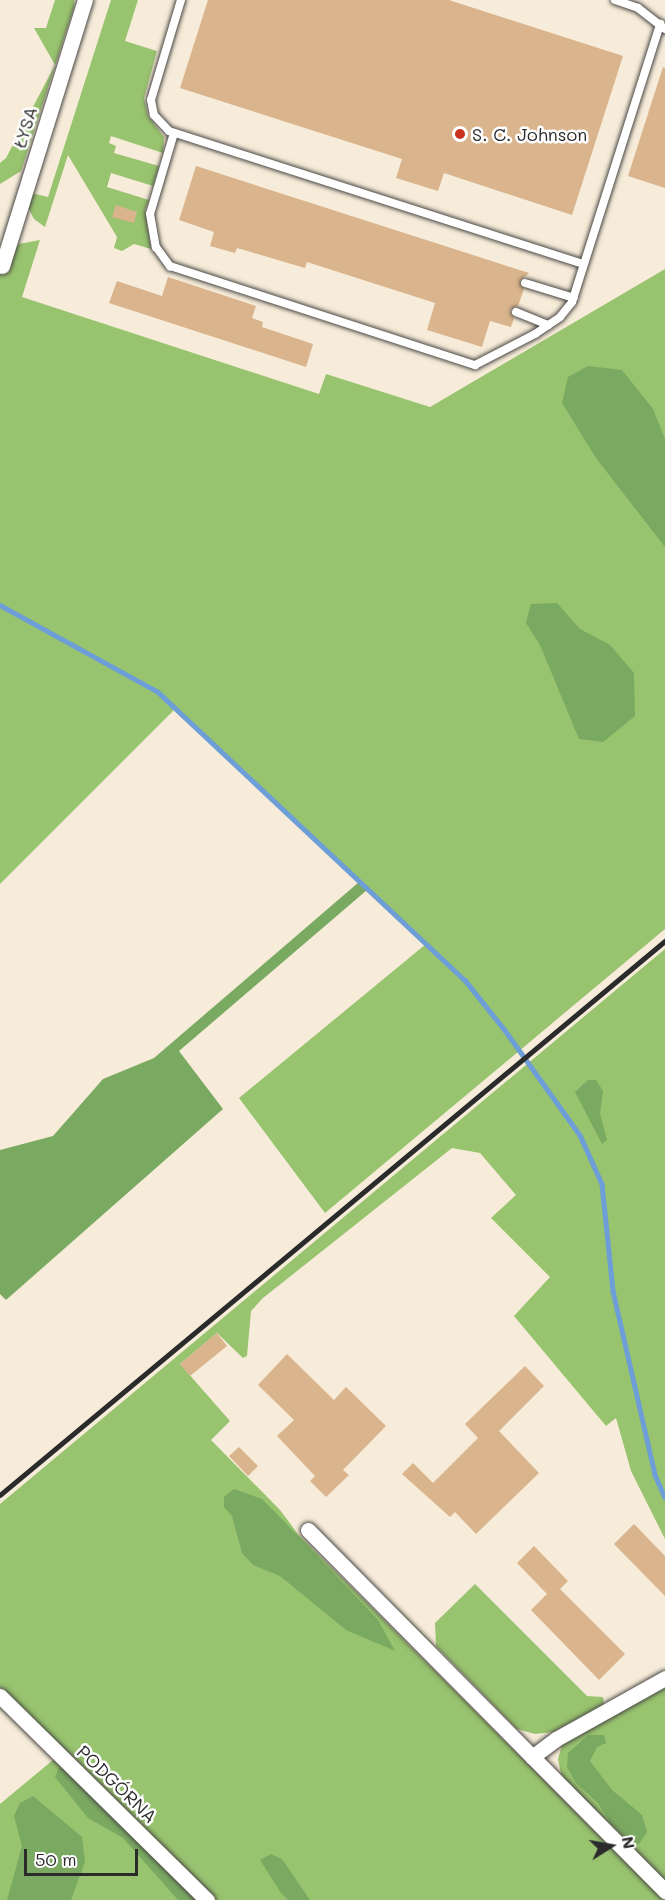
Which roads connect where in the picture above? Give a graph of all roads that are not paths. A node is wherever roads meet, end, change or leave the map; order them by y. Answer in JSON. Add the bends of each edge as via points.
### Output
{"nodes":[{"id":1,"x":85,"y":0,"type":"edge"},
{"id":2,"x":181,"y":0,"type":"edge"},
{"id":3,"x":615,"y":0,"type":"edge"},
{"id":4,"x":662,"y":26,"type":"edge"},
{"id":5,"x":174,"y":134,"type":"junction"},
{"id":6,"x":583,"y":264,"type":"junction"},
{"id":7,"x":2,"y":266,"type":"dead end"},
{"id":8,"x":525,"y":283,"type":"dead end"},
{"id":9,"x":574,"y":298,"type":"junction"},
{"id":10,"x":516,"y":312,"type":"dead end"},
{"id":11,"x":548,"y":325,"type":"junction"},
{"id":12,"x":308,"y":1530,"type":"dead end"},
{"id":13,"x":665,"y":1678,"type":"edge"},
{"id":14,"x":0,"y":1696,"type":"edge"},
{"id":15,"x":532,"y":1757,"type":"junction"},
{"id":16,"x":665,"y":1891,"type":"edge"},
{"id":17,"x":207,"y":1900,"type":"edge"}],
"edges":[{"from":1,"to":7,"type":"street","name":"ŁYSA"},
{"from":2,"to":5,"type":"lane","via":[[152,100],[157,120]]},
{"from":3,"to":4,"type":"lane","via":[[638,8]]},
{"from":4,"to":6,"type":"lane"},
{"from":5,"to":6,"type":"lane"},
{"from":5,"to":11,"type":"lane","via":[[150,214],[156,247],[172,268],[473,365]]},
{"from":6,"to":9,"type":"lane"},
{"from":8,"to":9,"type":"lane"},
{"from":9,"to":11,"type":"lane","via":[[560,317]]},
{"from":10,"to":11,"type":"lane"},
{"from":12,"to":15,"type":"street"},
{"from":13,"to":15,"type":"street","via":[[556,1739]]},
{"from":14,"to":17,"type":"street","name":"PODGÓRNA"},
{"from":15,"to":16,"type":"street"}]}
